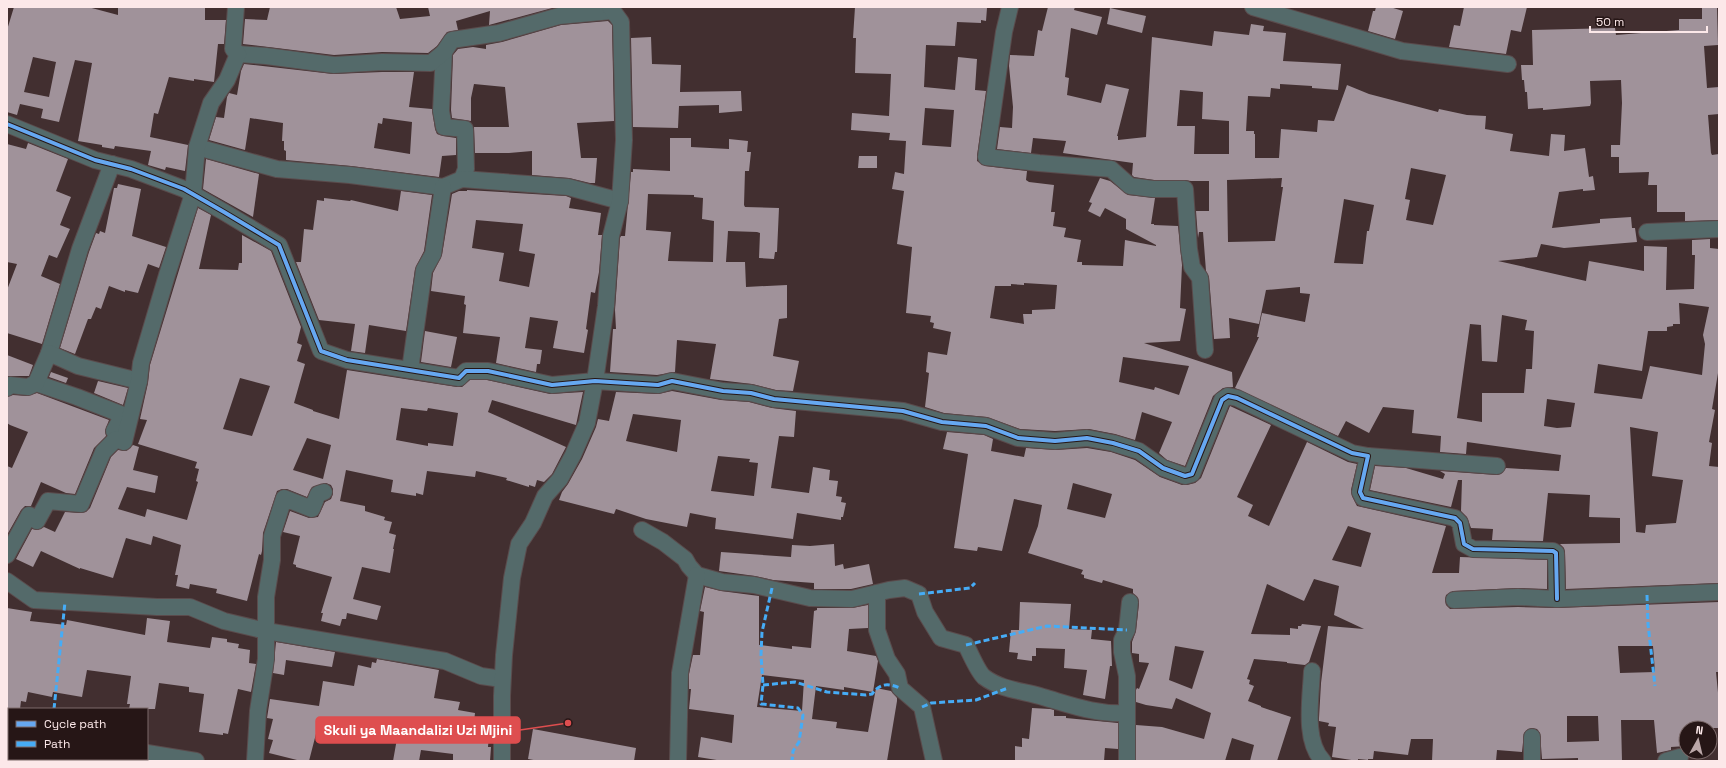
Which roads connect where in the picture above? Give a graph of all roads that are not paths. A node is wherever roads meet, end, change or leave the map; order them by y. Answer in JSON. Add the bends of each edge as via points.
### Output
{"nodes":[{"id":1,"x":236,"y":7,"type":"edge"},
{"id":2,"x":1010,"y":7,"type":"edge"},
{"id":3,"x":1254,"y":7,"type":"edge"},
{"id":4,"x":611,"y":9,"type":"edge"},
{"id":5,"x":444,"y":52,"type":"junction"},
{"id":6,"x":238,"y":54,"type":"junction"},
{"id":7,"x":1508,"y":64,"type":"dead end"},
{"id":8,"x":7,"y":124,"type":"edge"},
{"id":9,"x":197,"y":147,"type":"junction"},
{"id":10,"x":112,"y":164,"type":"junction"},
{"id":11,"x":462,"y":179,"type":"junction"},
{"id":12,"x":443,"y":187,"type":"junction"},
{"id":13,"x":193,"y":194,"type":"junction"},
{"id":14,"x":620,"y":202,"type":"junction"},
{"id":15,"x":1719,"y":229,"type":"edge"},
{"id":16,"x":1646,"y":232,"type":"dead end"},
{"id":17,"x":1205,"y":350,"type":"dead end"},
{"id":18,"x":49,"y":353,"type":"junction"},
{"id":19,"x":410,"y":370,"type":"junction"},
{"id":20,"x":139,"y":380,"type":"junction"},
{"id":21,"x":595,"y":381,"type":"junction"},
{"id":22,"x":36,"y":383,"type":"junction"},
{"id":23,"x":7,"y":388,"type":"edge"},
{"id":24,"x":102,"y":452,"type":"junction"},
{"id":25,"x":1368,"y":456,"type":"junction"},
{"id":26,"x":1497,"y":466,"type":"dead end"},
{"id":27,"x":324,"y":492,"type":"dead end"},
{"id":28,"x":642,"y":530,"type":"dead end"},
{"id":29,"x":7,"y":555,"type":"edge"},
{"id":30,"x":697,"y":576,"type":"junction"},
{"id":31,"x":7,"y":581,"type":"edge"},
{"id":32,"x":1719,"y":592,"type":"edge"},
{"id":33,"x":877,"y":593,"type":"junction"},
{"id":34,"x":1558,"y":599,"type":"junction"},
{"id":35,"x":1454,"y":600,"type":"dead end"},
{"id":36,"x":1130,"y":602,"type":"dead end"},
{"id":37,"x":266,"y":631,"type":"junction"},
{"id":38,"x":1312,"y":671,"type":"dead end"},
{"id":39,"x":502,"y":678,"type":"junction"},
{"id":40,"x":1127,"y":713,"type":"junction"},
{"id":41,"x":1532,"y":737,"type":"dead end"},
{"id":42,"x":148,"y":753,"type":"edge"},
{"id":43,"x":196,"y":761,"type":"edge"},
{"id":44,"x":255,"y":761,"type":"edge"},
{"id":45,"x":502,"y":761,"type":"edge"},
{"id":46,"x":678,"y":761,"type":"edge"},
{"id":47,"x":934,"y":761,"type":"edge"},
{"id":48,"x":1127,"y":761,"type":"edge"},
{"id":49,"x":1323,"y":761,"type":"edge"},
{"id":50,"x":1532,"y":761,"type":"edge"}],
"edges":[{"from":1,"to":6,"type":"street","via":[[233,49]]},
{"from":2,"to":17,"type":"street","via":[[986,157],[1111,169],[1130,186],[1185,190],[1192,267],[1200,278]]},
{"from":3,"to":7,"type":"street","via":[[1402,51]]},
{"from":4,"to":5,"type":"street","via":[[559,16],[499,33],[452,40]]},
{"from":4,"to":14,"type":"street","via":[[621,22],[624,140]]},
{"from":5,"to":6,"type":"street","via":[[430,63],[334,65]]},
{"from":5,"to":11,"type":"street","via":[[444,126],[465,129],[466,169]]},
{"from":6,"to":9,"type":"street","via":[[227,80],[211,102]]},
{"from":8,"to":10,"type":"street","via":[[95,160]]},
{"from":9,"to":12,"type":"street","via":[[277,169]]},
{"from":9,"to":13,"type":"street"},
{"from":10,"to":13,"type":"street"},
{"from":10,"to":18,"type":"street","via":[[80,249]]},
{"from":11,"to":12,"type":"street"},
{"from":11,"to":14,"type":"street","via":[[568,187]]},
{"from":12,"to":19,"type":"street","via":[[432,254],[424,270]]},
{"from":13,"to":19,"type":"street","via":[[279,246],[321,351],[348,360]]},
{"from":13,"to":20,"type":"street","via":[[166,275],[141,363]]},
{"from":14,"to":21,"type":"street","via":[[611,236],[606,306]]},
{"from":15,"to":16,"type":"street"},
{"from":18,"to":20,"type":"street","via":[[78,366]]},
{"from":18,"to":22,"type":"street"},
{"from":19,"to":21,"type":"street","via":[[459,378],[466,372],[488,371],[552,385]]},
{"from":20,"to":24,"type":"street","via":[[124,442],[116,438]]},
{"from":21,"to":25,"type":"street","via":[[658,385],[672,381],[774,399],[904,411],[942,422],[986,426],[1018,438],[1055,441],[1087,438],[1139,451],[1163,468],[1184,476],[1192,474],[1222,400],[1228,396],[1352,453]]},
{"from":21,"to":39,"type":"street","via":[[587,423],[574,455],[560,479],[545,496],[533,523],[519,544],[512,578]]},
{"from":22,"to":23,"type":"street","via":[[28,387],[10,385]]},
{"from":22,"to":24,"type":"street","via":[[123,415]]},
{"from":24,"to":29,"type":"street","via":[[81,504],[48,501],[37,521],[29,515]]},
{"from":25,"to":26,"type":"street"},
{"from":25,"to":34,"type":"street","via":[[1360,492],[1363,498],[1456,518],[1460,523],[1464,544],[1473,549],[1553,551],[1556,553]]},
{"from":27,"to":37,"type":"street","via":[[318,494],[312,509],[284,498],[272,536],[272,560],[266,598]]},
{"from":28,"to":30,"type":"street","via":[[685,559]]},
{"from":30,"to":33,"type":"street","via":[[772,588],[810,598],[852,599]]},
{"from":30,"to":46,"type":"street","via":[[680,673]]},
{"from":31,"to":37,"type":"street","via":[[34,600],[190,607],[224,621]]},
{"from":32,"to":34,"type":"street"},
{"from":33,"to":40,"type":"street","via":[[905,588],[919,594],[925,612],[941,638],[966,645],[983,676],[994,682],[1088,711]]},
{"from":33,"to":47,"type":"street","via":[[877,630],[887,659],[897,674],[900,688],[922,707]]},
{"from":34,"to":35,"type":"street","via":[[1518,597]]},
{"from":36,"to":40,"type":"street","via":[[1127,630],[1122,640],[1127,676]]},
{"from":37,"to":39,"type":"street","via":[[445,661],[481,676]]},
{"from":37,"to":44,"type":"street","via":[[266,659],[258,711]]},
{"from":38,"to":49,"type":"street","via":[[1310,731],[1317,755]]},
{"from":39,"to":45,"type":"street"},
{"from":40,"to":48,"type":"street"},
{"from":41,"to":50,"type":"street"},
{"from":42,"to":43,"type":"street"}]}
